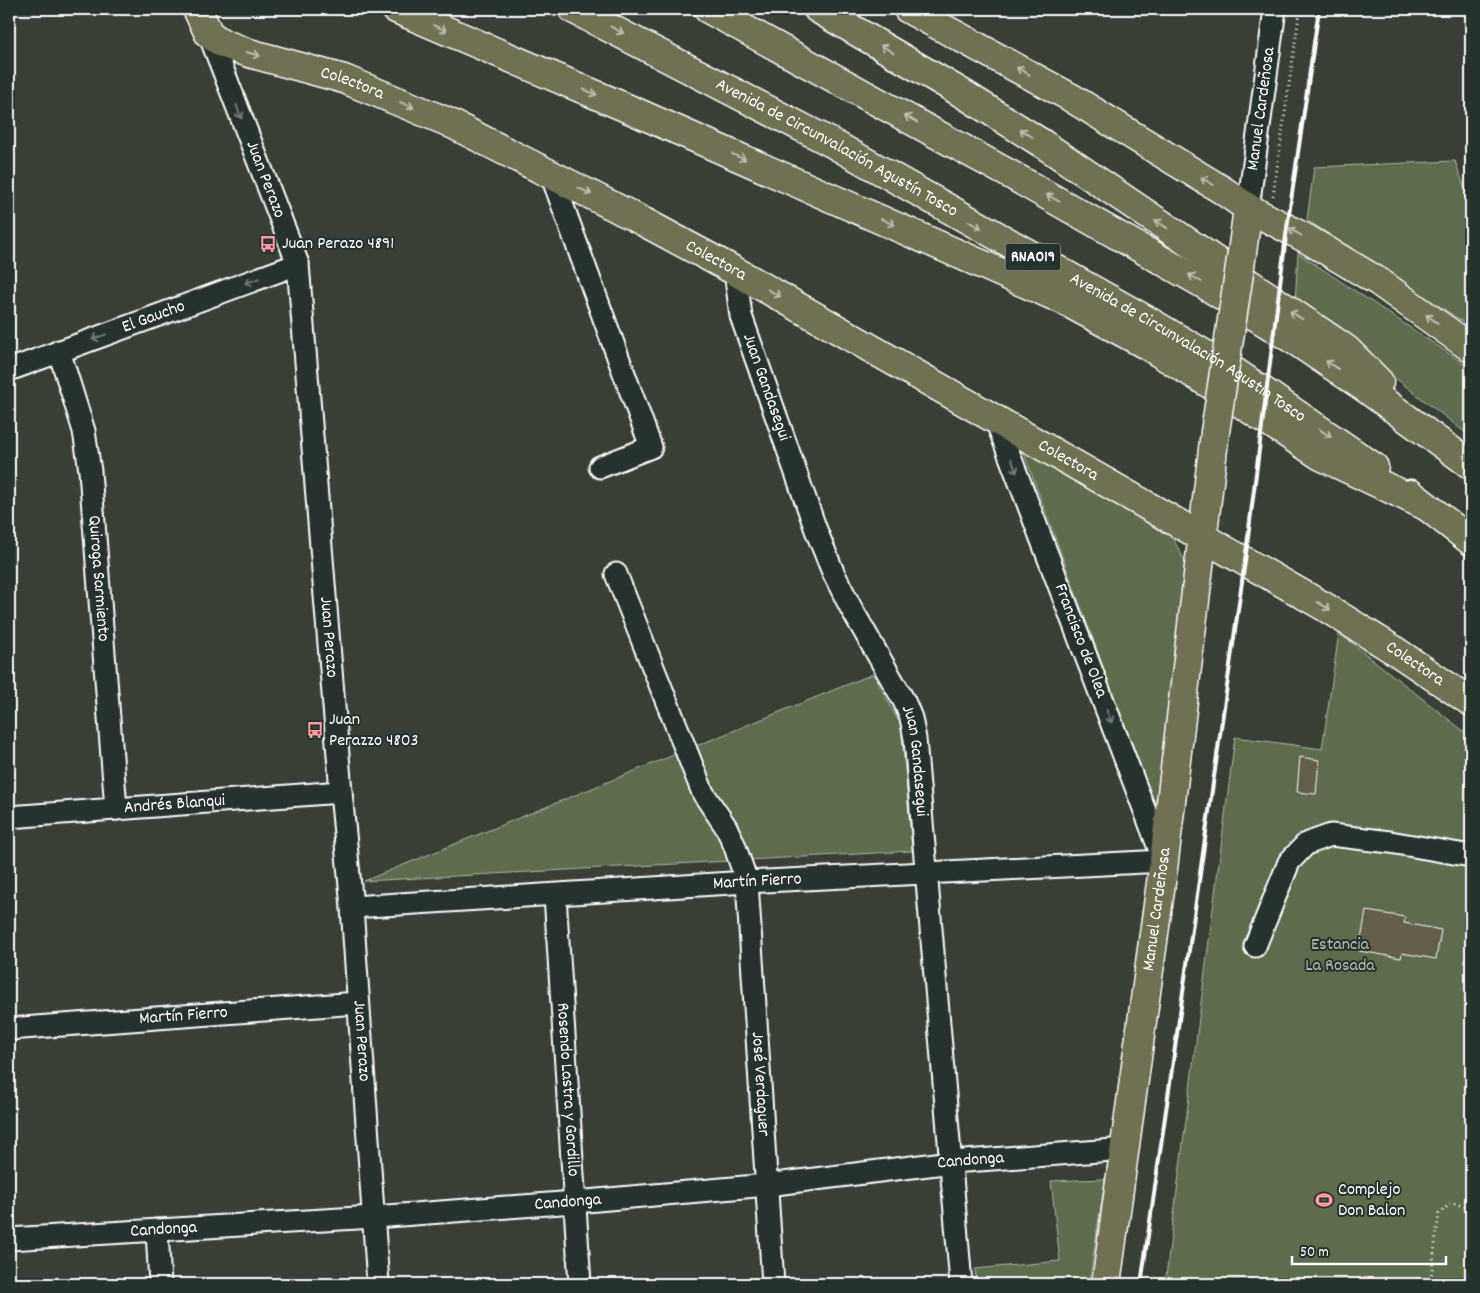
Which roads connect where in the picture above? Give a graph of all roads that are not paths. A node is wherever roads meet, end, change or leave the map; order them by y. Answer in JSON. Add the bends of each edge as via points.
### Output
{"nodes":[{"id":1,"x":197,"y":9,"type":"edge"},
{"id":2,"x":396,"y":9,"type":"edge"},
{"id":3,"x":574,"y":9,"type":"edge"},
{"id":4,"x":708,"y":9,"type":"edge"},
{"id":5,"x":818,"y":9,"type":"edge"},
{"id":6,"x":908,"y":9,"type":"edge"},
{"id":7,"x":1275,"y":9,"type":"edge"},
{"id":8,"x":209,"y":34,"type":"junction"},
{"id":9,"x":551,"y":174,"type":"junction"},
{"id":10,"x":1259,"y":214,"type":"junction"},
{"id":11,"x":298,"y":264,"type":"junction"},
{"id":12,"x":735,"y":271,"type":"junction"},
{"id":13,"x":1467,"y":342,"type":"edge"},
{"id":14,"x":59,"y":351,"type":"junction"},
{"id":15,"x":9,"y":370,"type":"edge"},
{"id":16,"x":996,"y":420,"type":"junction"},
{"id":17,"x":1437,"y":440,"type":"junction"},
{"id":18,"x":1471,"y":465,"type":"edge"},
{"id":19,"x":600,"y":468,"type":"dead end"},
{"id":20,"x":1426,"y":506,"type":"junction"},
{"id":21,"x":1202,"y":535,"type":"junction"},
{"id":22,"x":1471,"y":541,"type":"edge"},
{"id":23,"x":616,"y":574,"type":"dead end"},
{"id":24,"x":1471,"y":702,"type":"edge"},
{"id":25,"x":341,"y":792,"type":"junction"},
{"id":26,"x":116,"y":809,"type":"junction"},
{"id":27,"x":9,"y":817,"type":"edge"},
{"id":28,"x":1471,"y":856,"type":"edge"},
{"id":29,"x":1164,"y":861,"type":"junction"},
{"id":30,"x":927,"y":874,"type":"junction"},
{"id":31,"x":748,"y":882,"type":"junction"},
{"id":32,"x":554,"y":895,"type":"junction"},
{"id":33,"x":352,"y":907,"type":"junction"},
{"id":34,"x":1255,"y":946,"type":"dead end"},
{"id":35,"x":358,"y":1003,"type":"junction"},
{"id":36,"x":9,"y":1030,"type":"edge"},
{"id":37,"x":1126,"y":1149,"type":"junction"},
{"id":38,"x":952,"y":1162,"type":"junction"},
{"id":39,"x":767,"y":1184,"type":"junction"},
{"id":40,"x":575,"y":1202,"type":"junction"},
{"id":41,"x":374,"y":1218,"type":"junction"},
{"id":42,"x":157,"y":1230,"type":"junction"},
{"id":43,"x":9,"y":1239,"type":"edge"},
{"id":44,"x":160,"y":1284,"type":"edge"},
{"id":45,"x":378,"y":1284,"type":"edge"},
{"id":46,"x":580,"y":1284,"type":"edge"},
{"id":47,"x":773,"y":1284,"type":"edge"},
{"id":48,"x":962,"y":1284,"type":"edge"},
{"id":49,"x":1106,"y":1284,"type":"edge"}],
"edges":[{"from":1,"to":8,"type":"main road","name":"Juan Perazo"},
{"from":2,"to":20,"type":"main road","one_way":true,"via":[[1063,300],[1148,346],[1320,456]]},
{"from":3,"to":20,"type":"main road","name":"Avenida de Circunvalación Agustín Tosco","number":"RNA019","one_way":true,"via":[[830,142],[1236,372]]},
{"from":17,"to":4,"type":"main road","one_way":true,"via":[[1297,342],[1207,286],[1005,171]]},
{"from":17,"to":5,"type":"main road","one_way":true,"via":[[1346,350],[1043,144]]},
{"from":10,"to":6,"type":"main road","one_way":true,"via":[[1070,97]]},
{"from":7,"to":10,"type":"street","name":"Manuel Cardeñosa"},
{"from":8,"to":9,"type":"main road","name":"Colectora","one_way":true,"via":[[236,49],[344,79],[386,96],[448,122]]},
{"from":8,"to":11,"type":"street","name":"Juan Perazo","one_way":true},
{"from":9,"to":12,"type":"main road","name":"Colectora","one_way":true},
{"from":9,"to":19,"type":"street","via":[[651,447]]},
{"from":13,"to":10,"type":"main road","one_way":true,"via":[[1379,282],[1307,238]]},
{"from":10,"to":21,"type":"main road","name":"Manuel Cardeñosa","bridge":true,"via":[[1242,254]]},
{"from":11,"to":14,"type":"street","name":"El Gaucho","one_way":true},
{"from":11,"to":25,"type":"street","name":"Juan Perazo"},
{"from":12,"to":16,"type":"main road","name":"Colectora","one_way":true},
{"from":12,"to":30,"type":"street","name":"Juan Gandasegui","via":[[742,316],[816,530],[850,606],[911,718]]},
{"from":14,"to":15,"type":"street","name":"El Gaucho"},
{"from":14,"to":26,"type":"street","name":"Quiroga Sarmiento","via":[[84,431],[90,471]]},
{"from":16,"to":21,"type":"main road","name":"Colectora"},
{"from":16,"to":29,"type":"street","name":"Francisco de Olea","one_way":true},
{"from":17,"to":18,"type":"main road"},
{"from":20,"to":22,"type":"main road","name":"Avenida de Circunvalación Agustín Tosco","number":"RNA019"},
{"from":21,"to":24,"type":"main road","name":"Colectora","one_way":true,"via":[[1394,650]]},
{"from":21,"to":29,"type":"main road","name":"Manuel Cardeñosa"},
{"from":23,"to":31,"type":"street","name":"José Verdaguer","via":[[703,793],[726,827]]},
{"from":25,"to":26,"type":"street","name":"Andrés Blanqui"},
{"from":25,"to":33,"type":"street","name":"Juan Perazo"},
{"from":26,"to":27,"type":"street","name":"Andrés Blanqui"},
{"from":28,"to":34,"type":"street","via":[[1331,835],[1306,844],[1289,862]]},
{"from":29,"to":30,"type":"street","name":"Martín Fierro"},
{"from":29,"to":37,"type":"main road","name":"Manuel Cardeñosa"},
{"from":30,"to":31,"type":"street","name":"Martín Fierro"},
{"from":30,"to":38,"type":"street","name":"Juan Gandasegui"},
{"from":31,"to":32,"type":"street","name":"Martín Fierro"},
{"from":31,"to":39,"type":"street","name":"José Verdaguer"},
{"from":32,"to":33,"type":"street","name":"Martín Fierro"},
{"from":32,"to":40,"type":"street","name":"Rosendo Lastra y Gordillo"},
{"from":33,"to":35,"type":"street","name":"Juan Perazo"},
{"from":35,"to":36,"type":"street","name":"Martín Fierro"},
{"from":35,"to":41,"type":"street","name":"Juan Perazo"},
{"from":37,"to":38,"type":"street","name":"Candonga"},
{"from":37,"to":49,"type":"main road","name":"Manuel Cardeñosa"},
{"from":38,"to":39,"type":"street","name":"Candonga"},
{"from":38,"to":48,"type":"street","name":"Juan Gandasegui"},
{"from":39,"to":40,"type":"street","name":"Candonga"},
{"from":39,"to":47,"type":"street","name":"José Verdaguer"},
{"from":40,"to":41,"type":"street","name":"Candonga"},
{"from":40,"to":46,"type":"street","name":"Rosendo Lastra y Gordillo"},
{"from":41,"to":42,"type":"street","name":"Candonga"},
{"from":41,"to":45,"type":"street","name":"Juan Perazo"},
{"from":42,"to":43,"type":"street","name":"Candonga"},
{"from":42,"to":44,"type":"street"}]}
